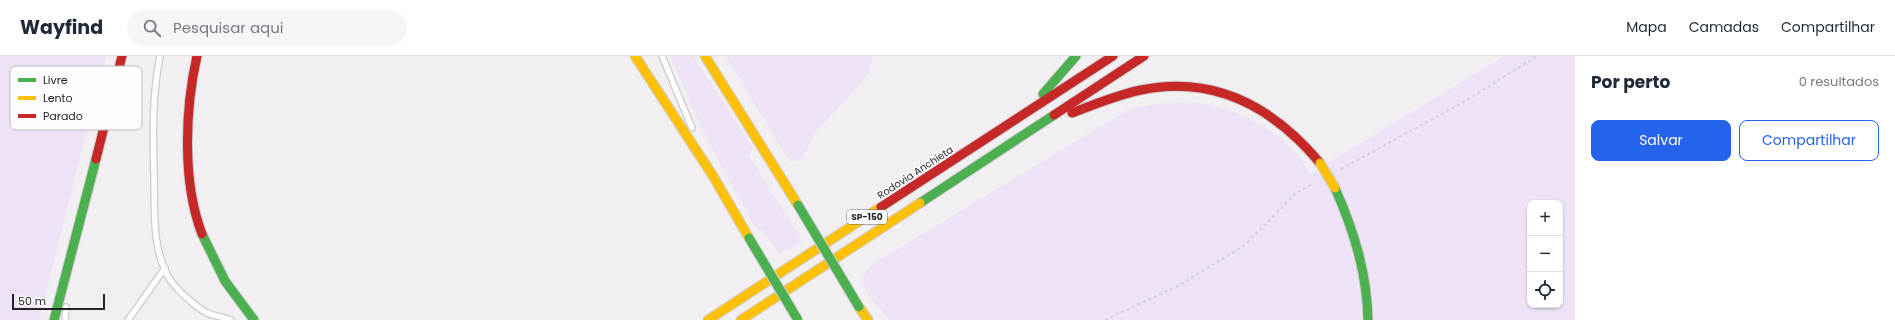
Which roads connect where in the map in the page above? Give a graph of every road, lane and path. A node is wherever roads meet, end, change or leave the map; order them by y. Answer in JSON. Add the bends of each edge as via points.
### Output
{"nodes":[{"id":1,"x":122,"y":56,"type":"edge"},
{"id":2,"x":160,"y":56,"type":"edge"},
{"id":3,"x":197,"y":56,"type":"edge"},
{"id":4,"x":635,"y":56,"type":"edge"},
{"id":5,"x":662,"y":56,"type":"edge"},
{"id":6,"x":1076,"y":56,"type":"edge"},
{"id":7,"x":1113,"y":56,"type":"edge"},
{"id":8,"x":1144,"y":56,"type":"edge"},
{"id":9,"x":707,"y":58,"type":"edge"},
{"id":10,"x":119,"y":66,"type":"edge"},
{"id":11,"x":1026,"y":113,"type":"junction"},
{"id":12,"x":1037,"y":126,"type":"junction"},
{"id":13,"x":103,"y":130,"type":"edge"},
{"id":14,"x":695,"y":134,"type":"dead end"},
{"id":15,"x":698,"y":141,"type":"dead end"},
{"id":16,"x":713,"y":176,"type":"junction"},
{"id":17,"x":71,"y":255,"type":"junction"},
{"id":18,"x":165,"y":268,"type":"junction"},
{"id":19,"x":205,"y":312,"type":"junction"},
{"id":20,"x":235,"y":314,"type":"dead end"},
{"id":21,"x":54,"y":320,"type":"edge"},
{"id":22,"x":65,"y":320,"type":"edge"},
{"id":23,"x":128,"y":320,"type":"edge"},
{"id":24,"x":209,"y":320,"type":"edge"},
{"id":25,"x":232,"y":320,"type":"edge"},
{"id":26,"x":254,"y":320,"type":"edge"},
{"id":27,"x":708,"y":320,"type":"edge"},
{"id":28,"x":741,"y":320,"type":"edge"},
{"id":29,"x":798,"y":320,"type":"edge"},
{"id":30,"x":868,"y":320,"type":"edge"},
{"id":31,"x":1368,"y":320,"type":"edge"}],
"edges":[{"from":1,"to":10,"type":"highway"},
{"from":2,"to":18,"type":"lane","via":[[154,90],[153,116],[156,228]]},
{"from":3,"to":26,"type":"highway","via":[[193,72],[189,134],[189,174],[193,207],[201,232],[236,304]]},
{"from":4,"to":16,"type":"highway"},
{"from":5,"to":14,"type":"lane"},
{"from":6,"to":11,"type":"highway"},
{"from":7,"to":11,"type":"highway","name":"Rodovia Anchieta","number":"SP-150"},
{"from":8,"to":12,"type":"highway","number":"SP-150"},
{"from":9,"to":30,"type":"highway","bridge":true},
{"from":11,"to":27,"type":"highway","name":"Rodovia Anchieta","number":"SP-150"},
{"from":12,"to":28,"type":"highway","number":"SP-150"},
{"from":12,"to":31,"type":"highway","bridge":true,"via":[[1134,91],[1174,86],[1219,92],[1261,108],[1292,130],[1320,163],[1335,188],[1347,213],[1360,254],[1366,284]]},
{"from":13,"to":17,"type":"highway"},
{"from":15,"to":16,"type":"lane"},
{"from":16,"to":29,"type":"highway","bridge":true},
{"from":17,"to":21,"type":"highway"},
{"from":17,"to":22,"type":"lane"},
{"from":18,"to":19,"type":"lane","via":[[180,292]]},
{"from":18,"to":23,"type":"lane"},
{"from":19,"to":24,"type":"lane"},
{"from":19,"to":25,"type":"lane"},
{"from":20,"to":25,"type":"lane"}]}
